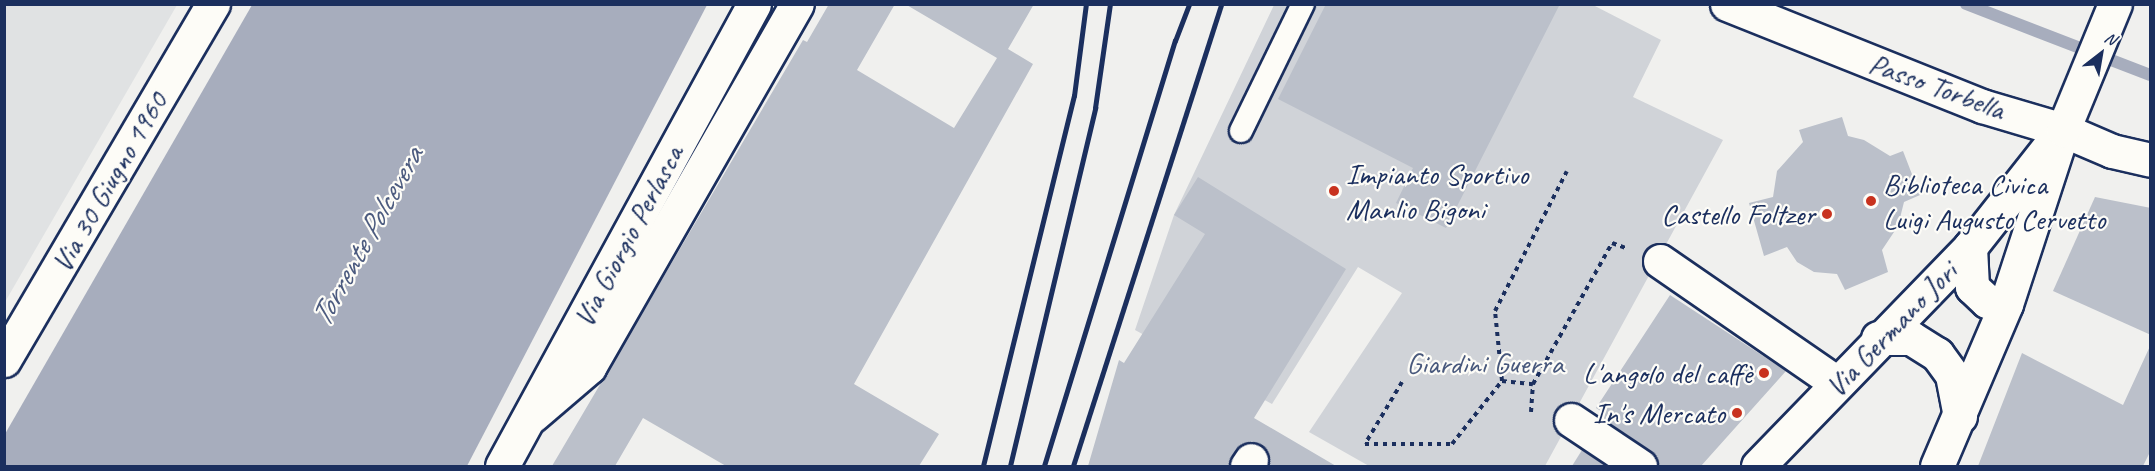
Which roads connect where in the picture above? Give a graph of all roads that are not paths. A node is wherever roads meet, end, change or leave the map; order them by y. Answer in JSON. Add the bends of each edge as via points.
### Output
{"nodes":[{"id":1,"x":213,"y":4,"type":"edge"},
{"id":2,"x":754,"y":4,"type":"edge"},
{"id":3,"x":797,"y":4,"type":"edge"},
{"id":4,"x":1303,"y":4,"type":"edge"},
{"id":5,"x":1726,"y":4,"type":"edge"},
{"id":6,"x":2114,"y":8,"type":"edge"},
{"id":7,"x":2066,"y":122,"type":"junction"},
{"id":8,"x":1241,"y":131,"type":"dead end"},
{"id":9,"x":2151,"y":160,"type":"edge"},
{"id":10,"x":1970,"y":247,"type":"junction"},
{"id":11,"x":1660,"y":261,"type":"road end"},
{"id":12,"x":2006,"y":304,"type":"junction"},
{"id":13,"x":1878,"y":338,"type":"junction"},
{"id":14,"x":4,"y":360,"type":"edge"},
{"id":15,"x":1837,"y":383,"type":"junction"},
{"id":16,"x":532,"y":414,"type":"junction"},
{"id":17,"x":1960,"y":416,"type":"junction"},
{"id":18,"x":1571,"y":420,"type":"road end"},
{"id":19,"x":502,"y":466,"type":"edge"},
{"id":20,"x":1640,"y":466,"type":"edge"},
{"id":21,"x":1758,"y":466,"type":"edge"},
{"id":22,"x":1937,"y":466,"type":"edge"}],
"edges":[{"from":1,"to":14,"type":"main road","name":"Via 30 Giugno 1960"},
{"from":2,"to":16,"type":"main road","name":"Via Giorgio Perlasca"},
{"from":3,"to":16,"type":"main road","via":[[589,367]]},
{"from":4,"to":8,"type":"lane"},
{"from":5,"to":7,"type":"main road","name":"Passo Torbella","via":[[1982,106]]},
{"from":6,"to":7,"type":"main road"},
{"from":7,"to":9,"type":"main road","name":"Passo Torbella","via":[[2112,152]]},
{"from":7,"to":10,"type":"main road","name":"Via Germano Jori"},
{"from":7,"to":12,"type":"main road"},
{"from":10,"to":12,"type":"main road","via":[[1972,287],[1987,301]]},
{"from":10,"to":13,"type":"main road","name":"Via Germano Jori"},
{"from":11,"to":15,"type":"main road"},
{"from":12,"to":17,"type":"main road"},
{"from":13,"to":15,"type":"main road","name":"Via Germano Jori"},
{"from":13,"to":17,"type":"main road","via":[[1911,338],[1937,354],[1952,375]]},
{"from":15,"to":21,"type":"main road","name":"Via Germano Jori"},
{"from":16,"to":19,"type":"main road","name":"Via Giorgio Perlasca"},
{"from":17,"to":22,"type":"main road"},
{"from":18,"to":20,"type":"main road"}]}
